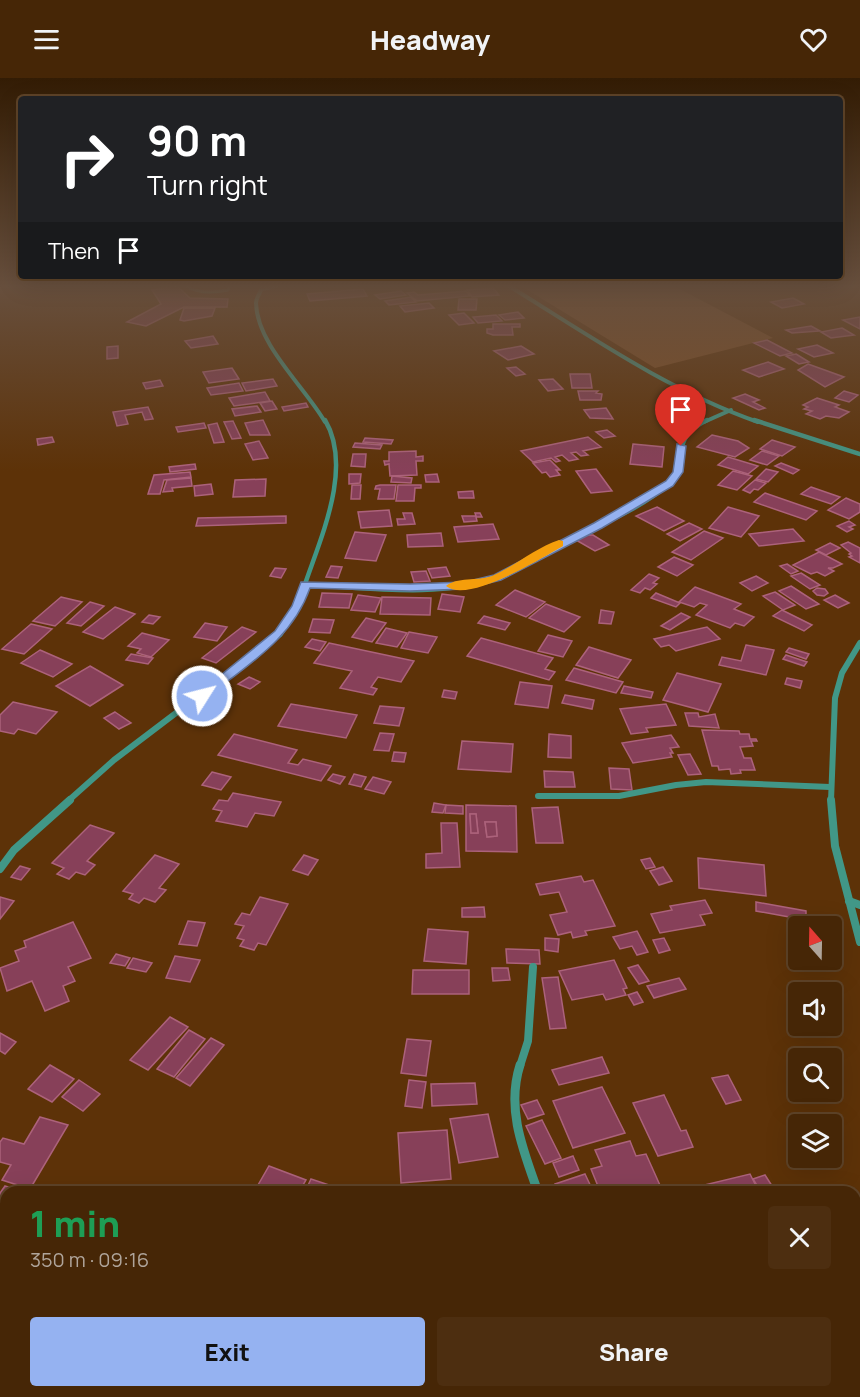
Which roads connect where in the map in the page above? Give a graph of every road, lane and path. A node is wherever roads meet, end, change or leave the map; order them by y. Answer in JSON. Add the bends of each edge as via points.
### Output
{"nodes":[{"id":1,"x":274,"y":348,"type":"edge"},
{"id":2,"x":607,"y":348,"type":"edge"},
{"id":3,"x":731,"y":410,"type":"junction"},
{"id":4,"x":860,"y":454,"type":"edge"},
{"id":5,"x":305,"y":585,"type":"junction"},
{"id":6,"x":860,"y":643,"type":"edge"},
{"id":7,"x":857,"y":652,"type":"edge"},
{"id":8,"x":830,"y":787,"type":"junction"},
{"id":9,"x":538,"y":796,"type":"dead end"},
{"id":10,"x":0,"y":869,"type":"edge"},
{"id":11,"x":849,"y":901,"type":"junction"},
{"id":12,"x":860,"y":904,"type":"edge"},
{"id":13,"x":860,"y":942,"type":"edge"},
{"id":14,"x":533,"y":967,"type":"dead end"},
{"id":15,"x":536,"y":1186,"type":"edge"}],
"edges":[{"from":1,"to":5,"type":"street","via":[[315,404],[331,431],[336,452],[337,472],[326,520]]},
{"from":2,"to":3,"type":"street","via":[[651,375]]},
{"from":3,"to":4,"type":"street"},
{"from":3,"to":5,"type":"street","via":[[685,435],[678,472],[669,484],[497,578],[465,585],[410,588]]},
{"from":5,"to":10,"type":"street","via":[[298,606],[279,634],[241,667],[114,760],[14,850]]},
{"from":6,"to":7,"type":"street"},
{"from":7,"to":8,"type":"street","via":[[842,673],[835,698]]},
{"from":8,"to":9,"type":"street","via":[[706,782],[619,796]]},
{"from":8,"to":11,"type":"street","via":[[835,846]]},
{"from":11,"to":12,"type":"street"},
{"from":11,"to":13,"type":"street"},
{"from":14,"to":15,"type":"street","via":[[528,1041],[514,1084],[518,1135]]}]}
